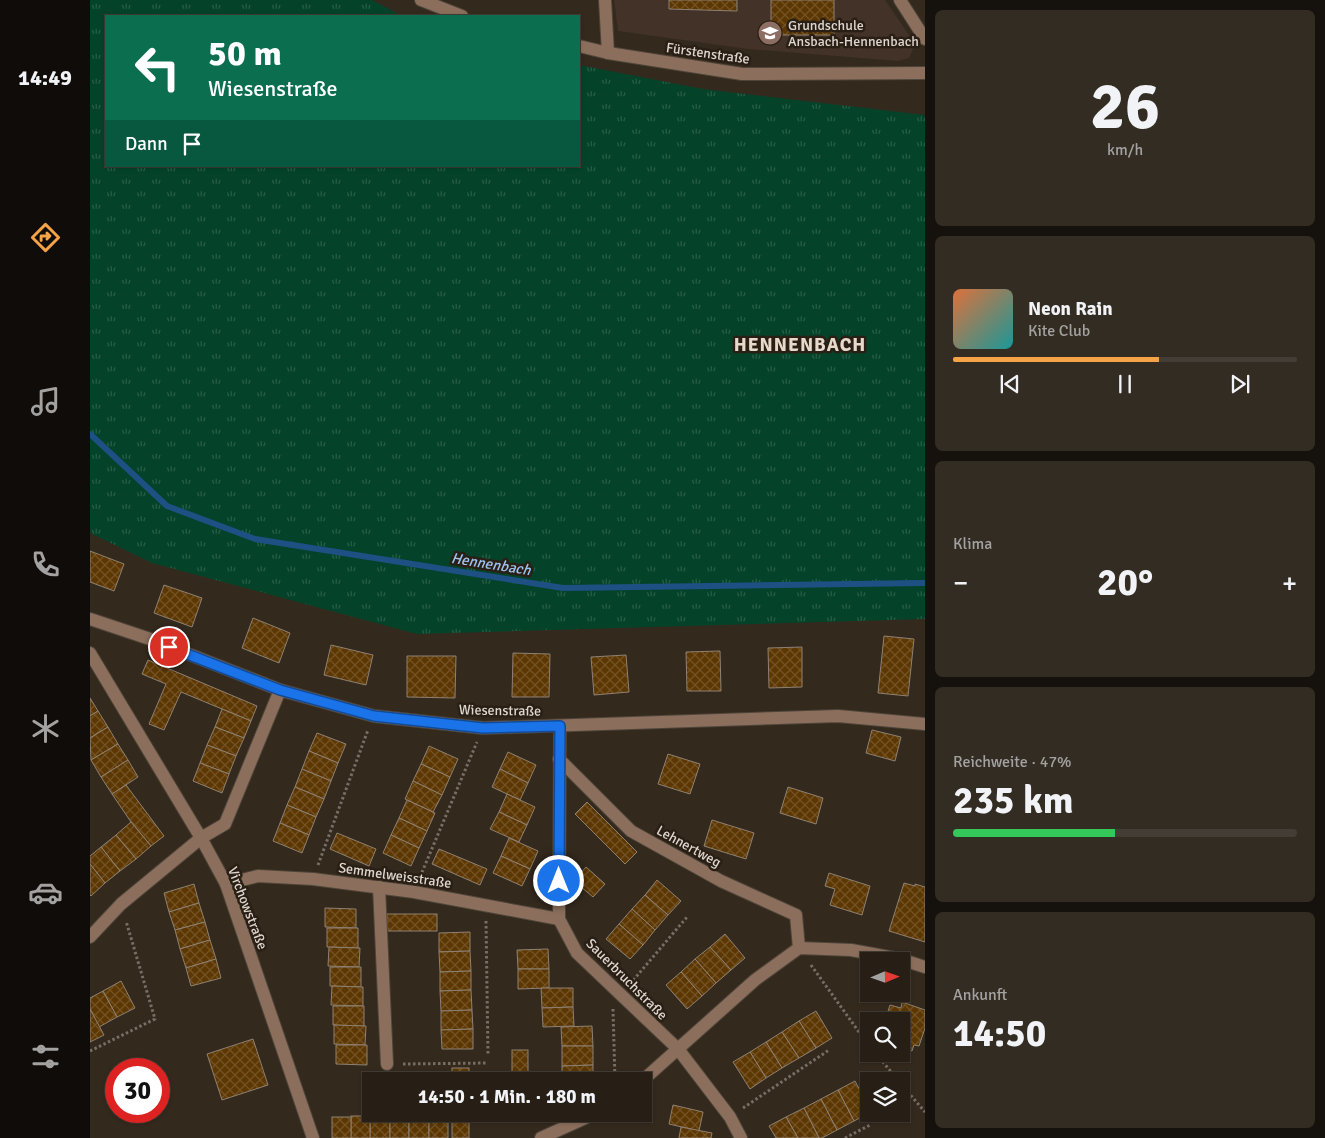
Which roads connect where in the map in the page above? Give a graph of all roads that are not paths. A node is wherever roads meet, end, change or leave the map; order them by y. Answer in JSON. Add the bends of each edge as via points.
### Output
{"nodes":[{"id":1,"x":421,"y":0,"type":"edge"},
{"id":2,"x":605,"y":0,"type":"edge"},
{"id":3,"x":900,"y":0,"type":"edge"},
{"id":4,"x":459,"y":15,"type":"edge"},
{"id":5,"x":925,"y":39,"type":"edge"},
{"id":6,"x":580,"y":46,"type":"edge"},
{"id":7,"x":608,"y":53,"type":"junction"},
{"id":8,"x":925,"y":73,"type":"edge"},
{"id":9,"x":90,"y":619,"type":"edge"},
{"id":10,"x":90,"y":653,"type":"edge"},
{"id":11,"x":280,"y":690,"type":"junction"},
{"id":12,"x":925,"y":724,"type":"edge"},
{"id":13,"x":560,"y":726,"type":"junction"},
{"id":14,"x":559,"y":759,"type":"junction"},
{"id":15,"x":201,"y":838,"type":"junction"},
{"id":16,"x":226,"y":884,"type":"junction"},
{"id":17,"x":379,"y":887,"type":"junction"},
{"id":18,"x":559,"y":918,"type":"junction"},
{"id":19,"x":90,"y":937,"type":"edge"},
{"id":20,"x":799,"y":948,"type":"junction"},
{"id":21,"x":925,"y":967,"type":"edge"},
{"id":22,"x":678,"y":1049,"type":"junction"},
{"id":23,"x":387,"y":1064,"type":"road end"},
{"id":24,"x":652,"y":1072,"type":"edge"},
{"id":25,"x":576,"y":1122,"type":"edge"},
{"id":26,"x":313,"y":1138,"type":"edge"},
{"id":27,"x":541,"y":1138,"type":"edge"},
{"id":28,"x":741,"y":1138,"type":"edge"}],
"edges":[{"from":1,"to":4,"type":"street"},
{"from":2,"to":7,"type":"street"},
{"from":3,"to":5,"type":"street"},
{"from":6,"to":7,"type":"street","name":"Fürstenstraße"},
{"from":7,"to":8,"type":"street","name":"Fürstenstraße","via":[[742,74]]},
{"from":9,"to":11,"type":"street","name":"Wiesenstraße"},
{"from":10,"to":15,"type":"street","name":"Virchowstraße"},
{"from":11,"to":13,"type":"street","name":"Wiesenstraße","via":[[374,716],[483,728]]},
{"from":11,"to":15,"type":"street","via":[[225,824]]},
{"from":12,"to":13,"type":"street","name":"Wiesenstraße","via":[[838,716]]},
{"from":13,"to":14,"type":"street","name":"Sauerbruchstraße"},
{"from":14,"to":18,"type":"street","name":"Sauerbruchstraße"},
{"from":14,"to":20,"type":"street","name":"Lehnertweg","via":[[631,831],[722,881],[796,915]]},
{"from":15,"to":16,"type":"street","name":"Virchowstraße"},
{"from":15,"to":19,"type":"street","via":[[121,904]]},
{"from":16,"to":17,"type":"street","name":"Semmelweisstraße","via":[[258,876]]},
{"from":16,"to":26,"type":"street","name":"Virchowstraße"},
{"from":17,"to":18,"type":"street","name":"Semmelweisstraße"},
{"from":17,"to":23,"type":"street"},
{"from":18,"to":22,"type":"street","name":"Sauerbruchstraße","via":[[577,953]]},
{"from":20,"to":21,"type":"street","via":[[851,950]]},
{"from":20,"to":22,"type":"street","via":[[755,980]]},
{"from":22,"to":24,"type":"street"},
{"from":22,"to":28,"type":"street","name":"Sauerbruchstraße","via":[[730,1117]]},
{"from":25,"to":27,"type":"street"}]}
